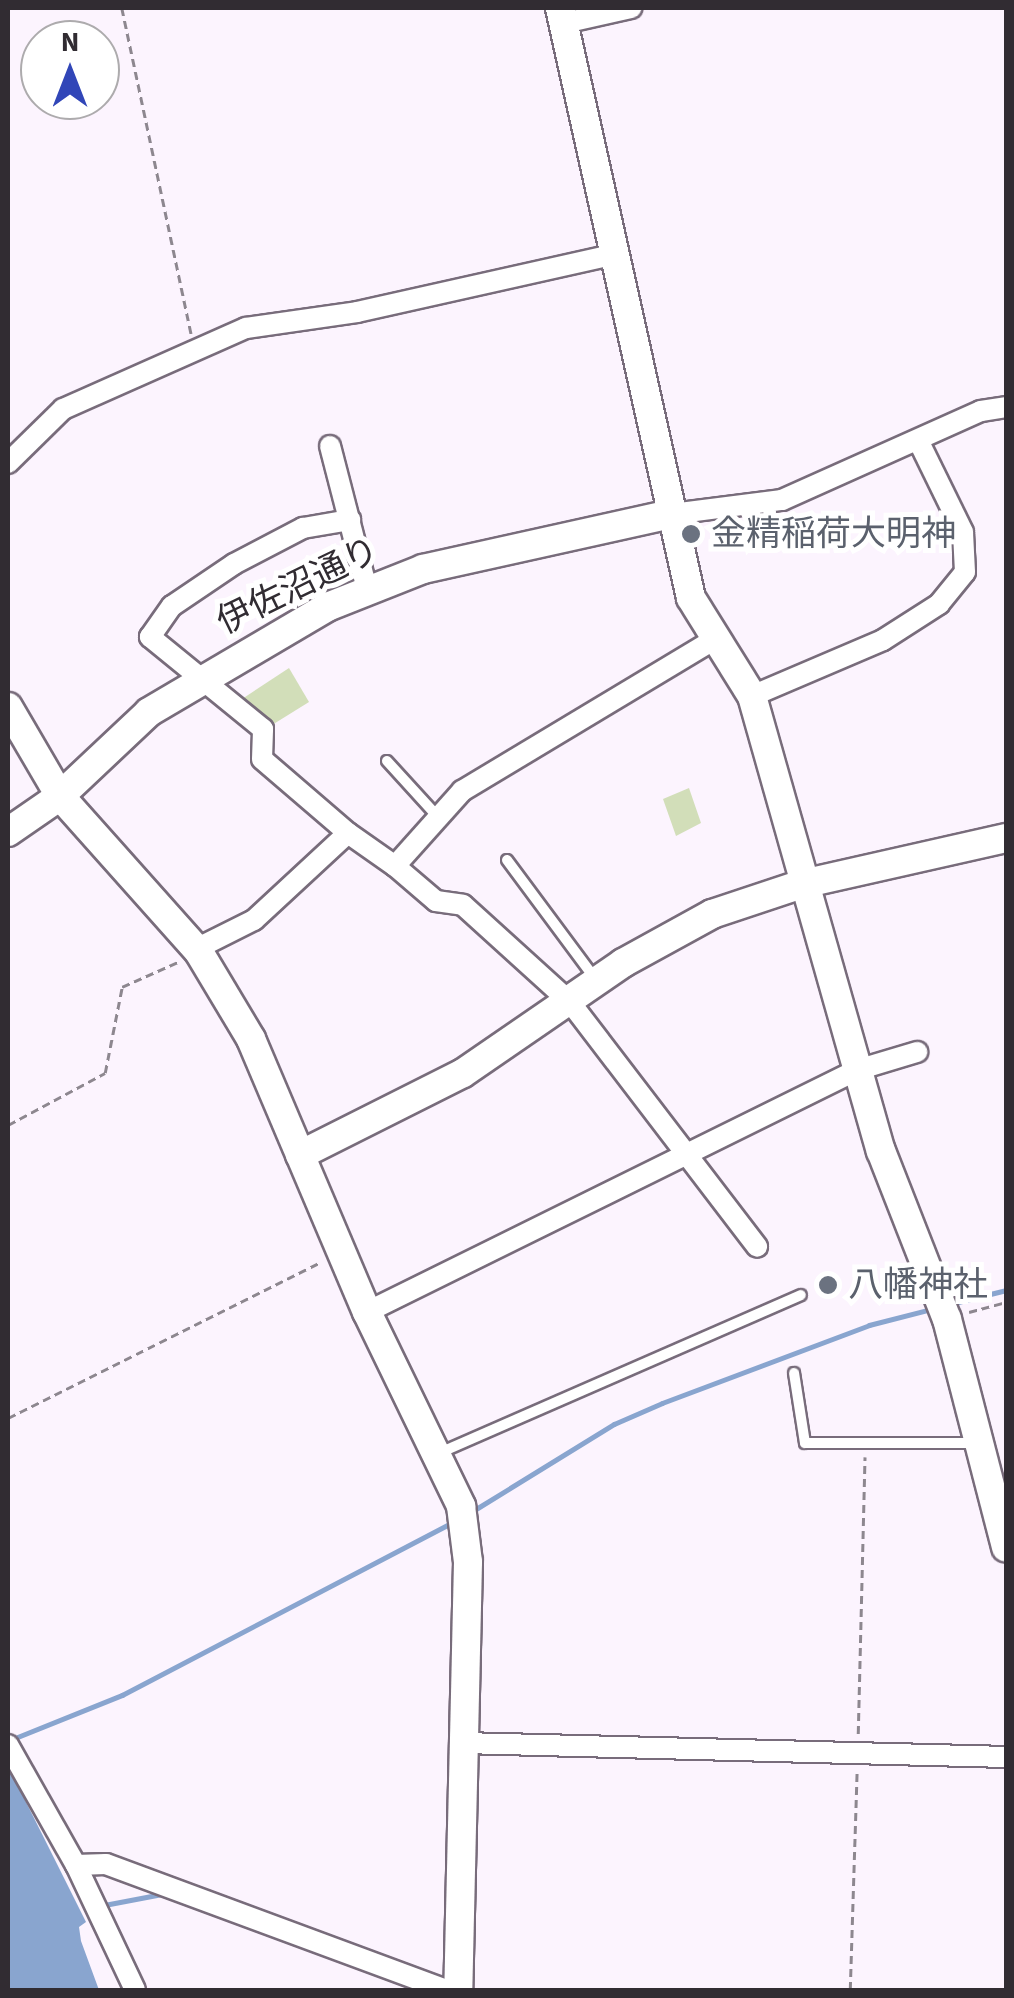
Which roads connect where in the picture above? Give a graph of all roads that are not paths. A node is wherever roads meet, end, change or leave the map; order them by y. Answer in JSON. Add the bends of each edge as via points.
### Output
{"nodes":[{"id":1,"x":631,"y":8,"type":"edge"},
{"id":2,"x":562,"y":15,"type":"edge"},
{"id":3,"x":612,"y":255,"type":"junction"},
{"id":4,"x":1006,"y":406,"type":"edge"},
{"id":5,"x":919,"y":442,"type":"junction"},
{"id":6,"x":330,"y":446,"type":"dead end"},
{"id":7,"x":8,"y":463,"type":"edge"},
{"id":8,"x":672,"y":514,"type":"junction"},
{"id":9,"x":350,"y":520,"type":"junction"},
{"id":10,"x":367,"y":589,"type":"junction"},
{"id":11,"x":717,"y":638,"type":"junction"},
{"id":12,"x":198,"y":678,"type":"junction"},
{"id":13,"x":752,"y":696,"type":"junction"},
{"id":14,"x":8,"y":707,"type":"edge"},
{"id":15,"x":386,"y":761,"type":"dead end"},
{"id":16,"x":60,"y":796,"type":"junction"},
{"id":17,"x":439,"y":818,"type":"junction"},
{"id":18,"x":8,"y":832,"type":"edge"},
{"id":19,"x":348,"y":833,"type":"junction"},
{"id":20,"x":1006,"y":838,"type":"edge"},
{"id":21,"x":507,"y":860,"type":"dead end"},
{"id":22,"x":395,"y":866,"type":"junction"},
{"id":23,"x":802,"y":884,"type":"junction"},
{"id":24,"x":198,"y":951,"type":"junction"},
{"id":25,"x":598,"y":982,"type":"junction"},
{"id":26,"x":570,"y":1002,"type":"junction"},
{"id":27,"x":916,"y":1052,"type":"dead end"},
{"id":28,"x":857,"y":1070,"type":"junction"},
{"id":29,"x":300,"y":1155,"type":"junction"},
{"id":30,"x":688,"y":1156,"type":"junction"},
{"id":31,"x":756,"y":1247,"type":"dead end"},
{"id":32,"x":802,"y":1296,"type":"dead end"},
{"id":33,"x":367,"y":1312,"type":"junction"},
{"id":34,"x":794,"y":1373,"type":"dead end"},
{"id":35,"x":979,"y":1443,"type":"junction"},
{"id":36,"x":436,"y":1454,"type":"junction"},
{"id":37,"x":1006,"y":1547,"type":"edge"},
{"id":38,"x":462,"y":1743,"type":"junction"},
{"id":39,"x":8,"y":1745,"type":"edge"},
{"id":40,"x":1006,"y":1757,"type":"edge"},
{"id":41,"x":76,"y":1865,"type":"junction"},
{"id":42,"x":134,"y":1990,"type":"edge"},
{"id":43,"x":448,"y":1990,"type":"edge"},
{"id":44,"x":458,"y":1990,"type":"edge"}],
"edges":[{"from":1,"to":2,"type":"street"},
{"from":2,"to":3,"type":"street"},
{"from":3,"to":7,"type":"street","via":[[357,312],[246,328],[63,409]]},
{"from":3,"to":8,"type":"street"},
{"from":4,"to":5,"type":"street","via":[[981,410]]},
{"from":5,"to":8,"type":"street","via":[[782,500]]},
{"from":5,"to":13,"type":"street","via":[[963,532],[965,572],[938,604],[883,640]]},
{"from":6,"to":9,"type":"street"},
{"from":8,"to":10,"type":"street","name":"伊佐沼通り","via":[[488,551]]},
{"from":8,"to":11,"type":"street","via":[[691,598]]},
{"from":9,"to":10,"type":"street"},
{"from":9,"to":12,"type":"street","via":[[285,535],[192,589],[159,619],[152,644]]},
{"from":10,"to":12,"type":"street","name":"伊佐沼通り"},
{"from":11,"to":13,"type":"street"},
{"from":11,"to":17,"type":"street","via":[[504,761],[462,790]]},
{"from":12,"to":16,"type":"street","name":"伊佐沼通り","via":[[149,712]]},
{"from":12,"to":19,"type":"street","via":[[263,729],[262,759]]},
{"from":13,"to":23,"type":"street"},
{"from":14,"to":16,"type":"street"},
{"from":15,"to":17,"type":"lane"},
{"from":16,"to":18,"type":"street","name":"伊佐沼通り"},
{"from":16,"to":24,"type":"street"},
{"from":17,"to":22,"type":"street"},
{"from":19,"to":22,"type":"street"},
{"from":19,"to":24,"type":"street","via":[[254,920]]},
{"from":20,"to":23,"type":"street"},
{"from":21,"to":25,"type":"lane"},
{"from":22,"to":26,"type":"street","via":[[436,901],[463,905]]},
{"from":23,"to":25,"type":"street","via":[[712,914]]},
{"from":23,"to":28,"type":"street"},
{"from":24,"to":29,"type":"street","via":[[251,1039]]},
{"from":25,"to":26,"type":"street"},
{"from":26,"to":29,"type":"street","via":[[464,1073]]},
{"from":26,"to":30,"type":"street"},
{"from":27,"to":28,"type":"street"},
{"from":28,"to":30,"type":"street"},
{"from":28,"to":35,"type":"street","via":[[947,1318]]},
{"from":29,"to":33,"type":"street"},
{"from":30,"to":31,"type":"street"},
{"from":30,"to":33,"type":"street"},
{"from":32,"to":36,"type":"lane"},
{"from":33,"to":36,"type":"street"},
{"from":34,"to":35,"type":"lane","via":[[805,1443]]},
{"from":35,"to":37,"type":"street"},
{"from":36,"to":38,"type":"street","via":[[466,1530]]},
{"from":38,"to":40,"type":"street"},
{"from":38,"to":44,"type":"street"},
{"from":39,"to":41,"type":"street"},
{"from":41,"to":42,"type":"street"},
{"from":41,"to":43,"type":"street","via":[[106,1864]]}]}
